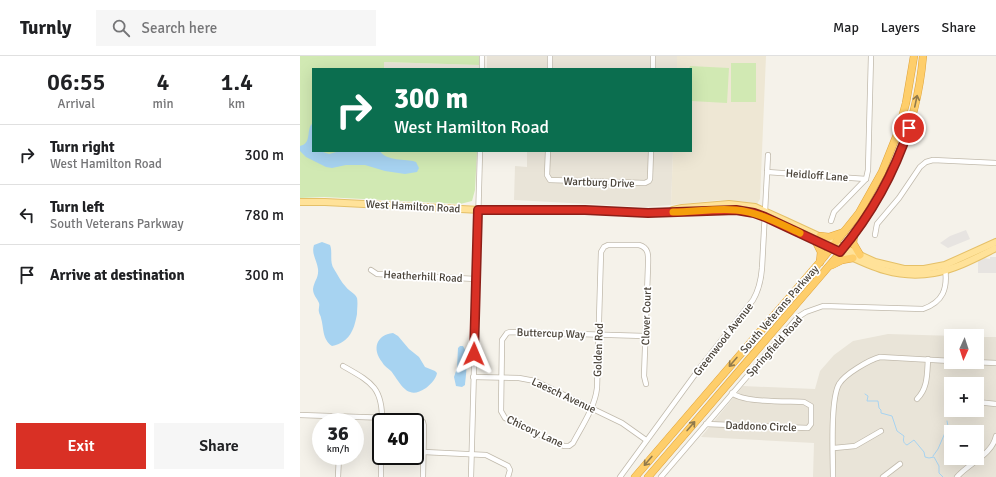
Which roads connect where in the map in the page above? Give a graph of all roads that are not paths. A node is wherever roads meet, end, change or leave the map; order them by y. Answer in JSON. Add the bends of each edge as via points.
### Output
{"nodes":[{"id":1,"x":482,"y":56,"type":"edge"},
{"id":2,"x":550,"y":56,"type":"edge"},
{"id":3,"x":653,"y":56,"type":"edge"},
{"id":4,"x":871,"y":56,"type":"edge"},
{"id":5,"x":914,"y":56,"type":"edge"},
{"id":6,"x":924,"y":56,"type":"edge"},
{"id":7,"x":482,"y":68,"type":"edge"},
{"id":8,"x":550,"y":68,"type":"edge"},
{"id":9,"x":653,"y":68,"type":"edge"},
{"id":10,"x":480,"y":152,"type":"edge"},
{"id":11,"x":548,"y":152,"type":"edge"},
{"id":12,"x":651,"y":152,"type":"edge"},
{"id":13,"x":768,"y":155,"type":"dead end"},
{"id":14,"x":996,"y":163,"type":"edge"},
{"id":15,"x":767,"y":172,"type":"junction"},
{"id":16,"x":866,"y":179,"type":"junction"},
{"id":17,"x":300,"y":202,"type":"edge"},
{"id":18,"x":478,"y":210,"type":"junction"},
{"id":19,"x":765,"y":214,"type":"junction"},
{"id":20,"x":831,"y":221,"type":"dead end"},
{"id":21,"x":845,"y":232,"type":"junction"},
{"id":22,"x":854,"y":235,"type":"junction"},
{"id":23,"x":875,"y":235,"type":"dead end"},
{"id":24,"x":817,"y":238,"type":"junction"},
{"id":25,"x":996,"y":242,"type":"edge"},
{"id":26,"x":833,"y":246,"type":"junction"},
{"id":27,"x":996,"y":248,"type":"edge"},
{"id":28,"x":646,"y":249,"type":"joint"},
{"id":29,"x":842,"y":250,"type":"junction"},
{"id":30,"x":857,"y":257,"type":"junction"},
{"id":31,"x":819,"y":263,"type":"junction"},
{"id":32,"x":827,"y":268,"type":"junction"},
{"id":33,"x":945,"y":268,"type":"junction"},
{"id":34,"x":371,"y":270,"type":"dead end"},
{"id":35,"x":476,"y":279,"type":"junction"},
{"id":36,"x":599,"y":334,"type":"junction"},
{"id":37,"x":646,"y":336,"type":"junction"},
{"id":38,"x":928,"y":359,"type":"junction"},
{"id":39,"x":944,"y":360,"type":"edge"},
{"id":40,"x":984,"y":362,"type":"edge"},
{"id":41,"x":996,"y":363,"type":"edge"},
{"id":42,"x":343,"y":366,"type":"dead end"},
{"id":43,"x":473,"y":377,"type":"junction"},
{"id":44,"x":501,"y":377,"type":"junction"},
{"id":45,"x":646,"y":384,"type":"dead end"},
{"id":46,"x":732,"y":393,"type":"junction"},
{"id":47,"x":917,"y":399,"type":"dead end"},
{"id":48,"x":984,"y":403,"type":"edge"},
{"id":49,"x":996,"y":404,"type":"edge"},
{"id":50,"x":591,"y":408,"type":"junction"},
{"id":51,"x":382,"y":413,"type":"edge"},
{"id":52,"x":300,"y":415,"type":"edge"},
{"id":53,"x":312,"y":415,"type":"edge"},
{"id":54,"x":706,"y":424,"type":"junction"},
{"id":55,"x":881,"y":431,"type":"dead end"},
{"id":56,"x":996,"y":436,"type":"edge"},
{"id":57,"x":646,"y":440,"type":"junction"},
{"id":58,"x":570,"y":446,"type":"joint"},
{"id":59,"x":834,"y":448,"type":"junction"},
{"id":60,"x":424,"y":452,"type":"edge"},
{"id":61,"x":471,"y":454,"type":"junction"},
{"id":62,"x":900,"y":464,"type":"dead end"},
{"id":63,"x":339,"y":465,"type":"edge"},
{"id":64,"x":381,"y":465,"type":"edge"},
{"id":65,"x":423,"y":465,"type":"edge"},
{"id":66,"x":338,"y":477,"type":"edge"},
{"id":67,"x":380,"y":477,"type":"edge"},
{"id":68,"x":423,"y":477,"type":"edge"},
{"id":69,"x":471,"y":477,"type":"edge"},
{"id":70,"x":508,"y":477,"type":"edge"},
{"id":71,"x":620,"y":477,"type":"edge"},
{"id":72,"x":635,"y":477,"type":"edge"},
{"id":73,"x":648,"y":477,"type":"edge"},
{"id":74,"x":661,"y":477,"type":"edge"},
{"id":75,"x":833,"y":477,"type":"edge"},
{"id":76,"x":883,"y":477,"type":"edge"},
{"id":77,"x":957,"y":477,"type":"edge"}],
"edges":[{"from":1,"to":7,"type":"street"},
{"from":2,"to":8,"type":"street"},
{"from":3,"to":9,"type":"street"},
{"from":4,"to":16,"type":"street"},
{"from":5,"to":21,"type":"highway","name":"South Veterans Parkway","via":[[903,117],[892,151],[870,195]]},
{"from":22,"to":6,"type":"highway","name":"South Veterans Parkway","one_way":true,"via":[[877,200],[895,165],[910,123]]},
{"from":10,"to":18,"type":"street"},
{"from":11,"to":12,"type":"street","name":"Wartburg Drive","via":[[547,175],[552,180],[645,183],[650,179]]},
{"from":13,"to":15,"type":"street","name":"Greenwood Avenue"},
{"from":14,"to":23,"type":"street","via":[[933,160],[926,162],[877,224]]},
{"from":15,"to":16,"type":"street","name":"Heidloff Lane"},
{"from":15,"to":19,"type":"street","name":"Greenwood Avenue"},
{"from":16,"to":20,"type":"street","via":[[834,212]]},
{"from":17,"to":18,"type":"main road","name":"West Hamilton Road"},
{"from":18,"to":19,"type":"main road","name":"West Hamilton Road","via":[[648,213],[736,210]]},
{"from":18,"to":35,"type":"street"},
{"from":19,"to":24,"type":"main road","name":"West Hamilton Road"},
{"from":19,"to":57,"type":"street","name":"Greenwood Avenue","via":[[762,277],[756,297]]},
{"from":21,"to":24,"type":"highway"},
{"from":21,"to":26,"type":"highway","name":"South Veterans Parkway"},
{"from":22,"to":29,"type":"highway","name":"South Veterans Parkway"},
{"from":22,"to":30,"type":"highway","via":[[853,243]]},
{"from":24,"to":26,"type":"main road","name":"West Hamilton Road"},
{"from":24,"to":31,"type":"highway","via":[[821,252]]},
{"from":25,"to":33,"type":"main road"},
{"from":26,"to":29,"type":"main road","name":"West Hamilton Road"},
{"from":26,"to":31,"type":"highway","name":"South Veterans Parkway"},
{"from":27,"to":33,"type":"main road"},
{"from":28,"to":36,"type":"street","name":"Golden Rod","via":[[639,245],[614,244],[604,247],[601,252]]},
{"from":28,"to":37,"type":"street","name":"Clover Court"},
{"from":29,"to":30,"type":"main road","name":"West Hamilton Road"},
{"from":29,"to":32,"type":"highway","name":"South Veterans Parkway"},
{"from":30,"to":32,"type":"highway","via":[[842,260]]},
{"from":30,"to":33,"type":"main road","name":"West Hamilton Road","via":[[879,269],[897,274],[918,275]]},
{"from":31,"to":72,"type":"highway","name":"South Veterans Parkway","one_way":true},
{"from":73,"to":32,"type":"highway","name":"South Veterans Parkway","one_way":true},
{"from":33,"to":46,"type":"street","name":"Springfield Road","via":[[946,280],[942,296],[923,309],[833,305],[806,312],[798,317]]},
{"from":34,"to":35,"type":"street","name":"Heatherhill Road","via":[[377,274]]},
{"from":35,"to":43,"type":"street"},
{"from":36,"to":37,"type":"street","name":"Buttercup Way"},
{"from":36,"to":44,"type":"street","name":"Buttercup Way","via":[[505,334],[502,340]]},
{"from":36,"to":50,"type":"street","name":"Golden Rod","via":[[597,388]]},
{"from":37,"to":45,"type":"street","name":"Clover Court"},
{"from":38,"to":39,"type":"street"},
{"from":38,"to":47,"type":"street","via":[[926,385]]},
{"from":38,"to":59,"type":"street","via":[[885,357],[870,361],[839,384],[834,418]]},
{"from":40,"to":41,"type":"street"},
{"from":42,"to":51,"type":"street","via":[[374,387],[381,401]]},
{"from":43,"to":44,"type":"street","name":"Laesch Avenue"},
{"from":43,"to":61,"type":"street"},
{"from":44,"to":50,"type":"street","name":"Laesch Avenue","via":[[535,381]]},
{"from":44,"to":58,"type":"street","name":"Chicory Lane","via":[[501,414],[557,443]]},
{"from":46,"to":54,"type":"street","name":"Springfield Road"},
{"from":46,"to":54,"type":"street","name":"Daddono Circle","via":[[751,400],[804,402],[811,406],[811,424],[808,428]]},
{"from":48,"to":49,"type":"street"},
{"from":50,"to":57,"type":"street","name":"Laesch Avenue","via":[[622,423]]},
{"from":50,"to":58,"type":"street","name":"Golden Rod","via":[[574,443]]},
{"from":52,"to":53,"type":"street"},
{"from":54,"to":74,"type":"street","name":"Springfield Road"},
{"from":55,"to":59,"type":"street","via":[[855,446]]},
{"from":56,"to":77,"type":"street","via":[[990,448]]},
{"from":57,"to":71,"type":"street","name":"Greenwood Avenue"},
{"from":59,"to":75,"type":"street"},
{"from":60,"to":61,"type":"street"},
{"from":61,"to":69,"type":"street"},
{"from":61,"to":70,"type":"street","via":[[486,455],[506,465],[510,470]]},
{"from":62,"to":76,"type":"street"},
{"from":63,"to":66,"type":"street"},
{"from":64,"to":67,"type":"street"},
{"from":65,"to":68,"type":"street"}]}
